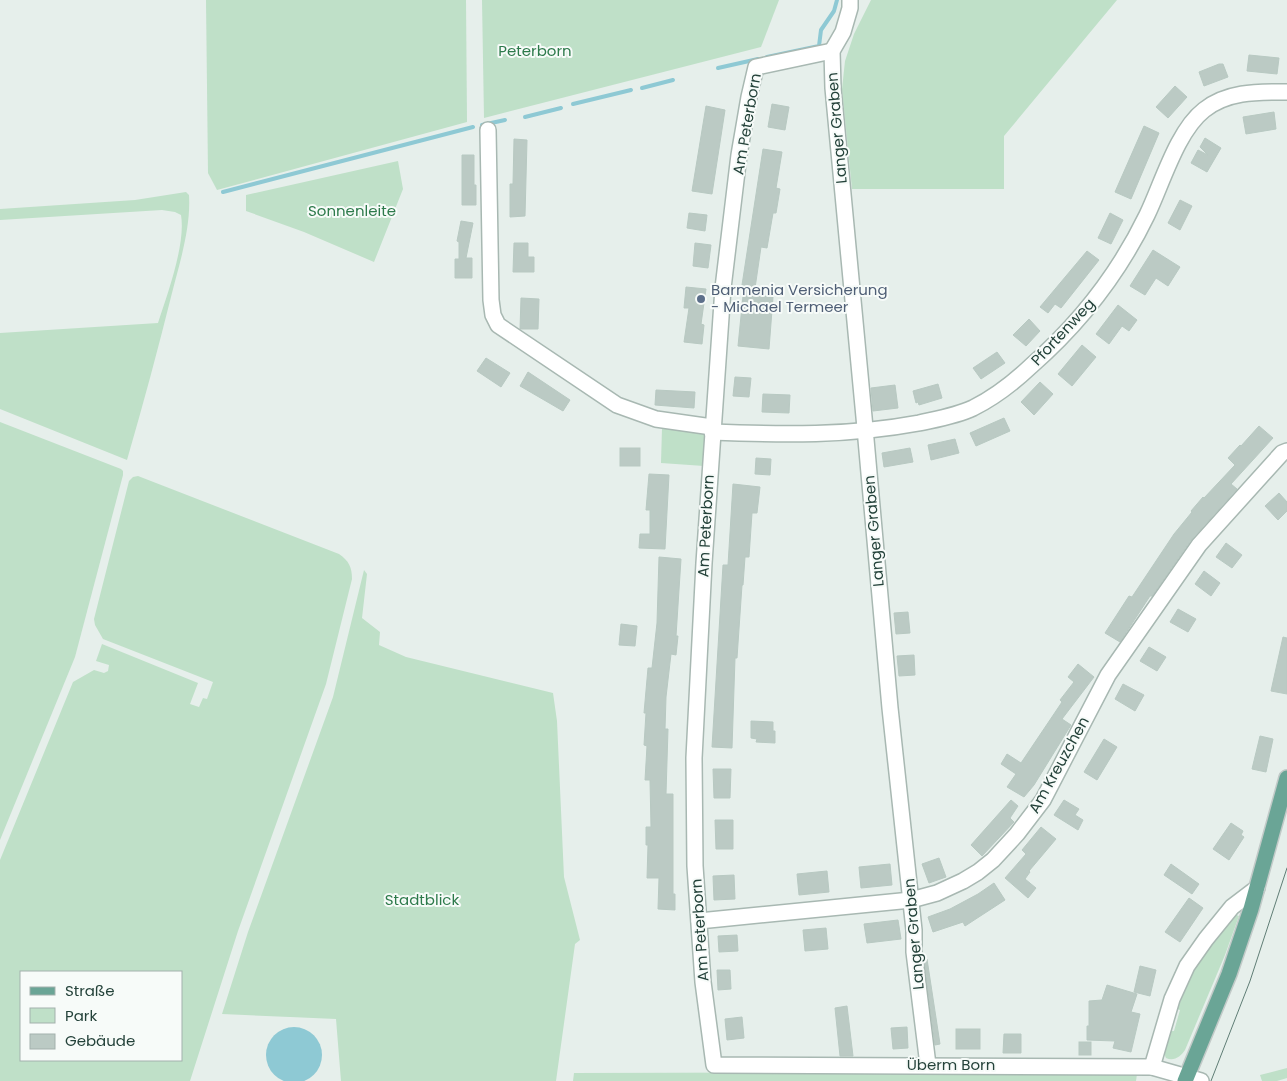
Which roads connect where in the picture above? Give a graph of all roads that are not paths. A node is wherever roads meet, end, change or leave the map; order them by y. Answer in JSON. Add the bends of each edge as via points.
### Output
{"nodes":[{"id":1,"x":850,"y":0,"type":"edge"},
{"id":2,"x":832,"y":51,"type":"junction"},
{"id":3,"x":1287,"y":92,"type":"edge"},
{"id":4,"x":488,"y":130,"type":"dead end"},
{"id":5,"x":712,"y":429,"type":"junction"},
{"id":6,"x":866,"y":431,"type":"junction"},
{"id":7,"x":1287,"y":451,"type":"edge"},
{"id":8,"x":1287,"y":778,"type":"edge"},
{"id":9,"x":1257,"y":888,"type":"junction"},
{"id":10,"x":911,"y":900,"type":"junction"},
{"id":11,"x":699,"y":921,"type":"junction"},
{"id":12,"x":714,"y":1065,"type":"joint"},
{"id":13,"x":928,"y":1065,"type":"junction"},
{"id":14,"x":1152,"y":1067,"type":"junction"},
{"id":15,"x":1191,"y":1079,"type":"edge"}],
"edges":[{"from":1,"to":2,"type":"street","name":"Langer Graben","via":[[843,32]]},
{"from":2,"to":5,"type":"street","name":"Am Peterborn","via":[[756,67],[739,155],[723,288]]},
{"from":2,"to":6,"type":"street","name":"Langer Graben","via":[[832,88]]},
{"from":3,"to":6,"type":"street","name":"Pfortenweg","via":[[1235,94],[1204,110],[1189,126],[1147,215],[1109,281],[1054,347],[994,398],[940,419]]},
{"from":4,"to":5,"type":"street","name":"Pfortenweg","via":[[491,300],[498,325],[617,405],[656,420]]},
{"from":5,"to":6,"type":"street","name":"Pfortenweg","via":[[785,435]]},
{"from":5,"to":11,"type":"street","name":"Am Peterborn","via":[[694,758]]},
{"from":6,"to":10,"type":"street","name":"Langer Graben","via":[[890,708]]},
{"from":7,"to":10,"type":"street","name":"Am Kreuzchen","via":[[1282,452],[1199,545],[1108,675],[1043,800],[1017,834],[993,860],[963,881]]},
{"from":8,"to":9,"type":"main road"},
{"from":9,"to":14,"type":"street","via":[[1232,907],[1188,966],[1172,999]]},
{"from":9,"to":15,"type":"main road","via":[[1230,974]]},
{"from":10,"to":11,"type":"street","name":"Am Kreuzchen"},
{"from":10,"to":13,"type":"street","name":"Langer Graben"},
{"from":11,"to":12,"type":"street","name":"Am Peterborn"},
{"from":12,"to":13,"type":"street","name":"Überm Born"},
{"from":13,"to":14,"type":"street","name":"Überm Born"},
{"from":14,"to":15,"type":"street","name":"Überm Born"}]}
